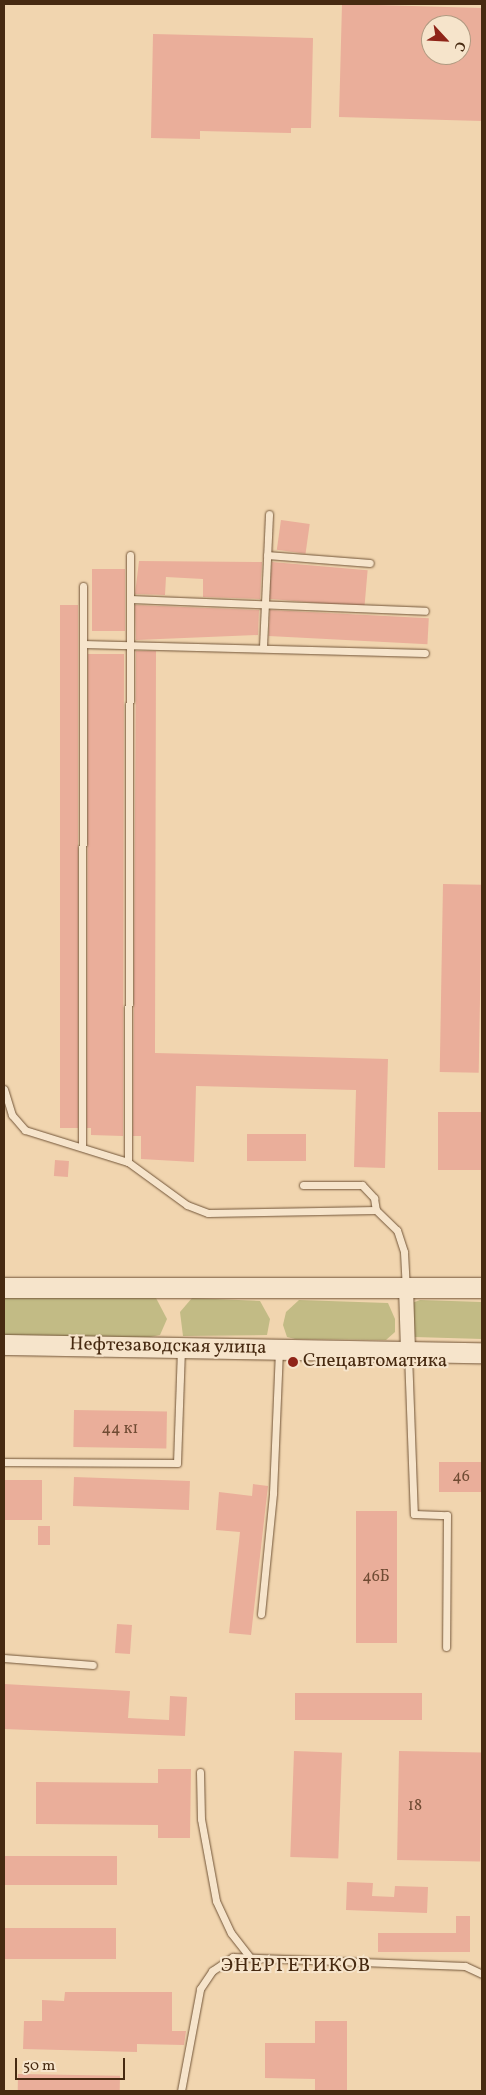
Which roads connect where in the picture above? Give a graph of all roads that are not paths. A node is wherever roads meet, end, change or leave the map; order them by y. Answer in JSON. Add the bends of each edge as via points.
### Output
{"nodes":[{"id":1,"x":269,"y":514,"type":"dead end"},
{"id":2,"x":130,"y":555,"type":"dead end"},
{"id":3,"x":266,"y":555,"type":"junction"},
{"id":4,"x":370,"y":564,"type":"dead end"},
{"id":5,"x":83,"y":586,"type":"dead end"},
{"id":6,"x":130,"y":599,"type":"junction"},
{"id":7,"x":264,"y":601,"type":"junction"},
{"id":8,"x":425,"y":611,"type":"dead end"},
{"id":9,"x":83,"y":644,"type":"junction"},
{"id":10,"x":130,"y":645,"type":"junction"},
{"id":11,"x":263,"y":647,"type":"junction"},
{"id":12,"x":426,"y":653,"type":"dead end"},
{"id":13,"x":4,"y":1089,"type":"edge"},
{"id":14,"x":82,"y":1146,"type":"junction"},
{"id":15,"x":128,"y":1162,"type":"junction"},
{"id":16,"x":304,"y":1185,"type":"dead end"},
{"id":17,"x":376,"y":1210,"type":"junction"},
{"id":18,"x":406,"y":1286,"type":"junction"},
{"id":19,"x":4,"y":1288,"type":"edge"},
{"id":20,"x":482,"y":1288,"type":"edge"},
{"id":21,"x":4,"y":1345,"type":"edge"},
{"id":22,"x":181,"y":1348,"type":"junction"},
{"id":23,"x":279,"y":1349,"type":"junction"},
{"id":24,"x":408,"y":1351,"type":"junction"},
{"id":25,"x":482,"y":1353,"type":"edge"},
{"id":26,"x":4,"y":1462,"type":"edge"},
{"id":27,"x":261,"y":1614,"type":"dead end"},
{"id":28,"x":446,"y":1647,"type":"dead end"},
{"id":29,"x":4,"y":1658,"type":"edge"},
{"id":30,"x":94,"y":1665,"type":"dead end"},
{"id":31,"x":200,"y":1772,"type":"dead end"},
{"id":32,"x":250,"y":1956,"type":"junction"},
{"id":33,"x":482,"y":1974,"type":"edge"},
{"id":34,"x":181,"y":2091,"type":"edge"}],
"edges":[{"from":1,"to":3,"type":"lane"},
{"from":2,"to":6,"type":"lane"},
{"from":3,"to":4,"type":"lane"},
{"from":3,"to":7,"type":"lane"},
{"from":5,"to":9,"type":"lane"},
{"from":6,"to":7,"type":"lane"},
{"from":6,"to":10,"type":"lane"},
{"from":7,"to":8,"type":"lane"},
{"from":7,"to":11,"type":"lane"},
{"from":9,"to":10,"type":"lane"},
{"from":9,"to":14,"type":"lane"},
{"from":10,"to":11,"type":"lane"},
{"from":10,"to":15,"type":"lane"},
{"from":11,"to":12,"type":"lane"},
{"from":13,"to":14,"type":"lane","via":[[12,1114],[24,1130],[50,1141]]},
{"from":14,"to":15,"type":"lane"},
{"from":15,"to":17,"type":"lane","via":[[187,1205],[208,1213]]},
{"from":16,"to":17,"type":"lane","via":[[362,1185],[374,1198]]},
{"from":17,"to":18,"type":"lane","via":[[396,1230],[404,1252]]},
{"from":18,"to":19,"type":"main road"},
{"from":18,"to":20,"type":"main road"},
{"from":18,"to":24,"type":"street"},
{"from":21,"to":22,"type":"main road","name":"Нефтезаводская улица"},
{"from":22,"to":23,"type":"main road","name":"Нефтезаводская улица"},
{"from":22,"to":26,"type":"lane","via":[[177,1463]]},
{"from":23,"to":24,"type":"main road","name":"Нефтезаводская улица"},
{"from":23,"to":27,"type":"lane","via":[[273,1493]]},
{"from":24,"to":25,"type":"main road","name":"Нефтезаводская улица"},
{"from":24,"to":28,"type":"lane","via":[[414,1514],[447,1515]]},
{"from":29,"to":30,"type":"lane"},
{"from":31,"to":32,"type":"lane","via":[[201,1819],[216,1900],[231,1933]]},
{"from":32,"to":33,"type":"lane","via":[[465,1966]]},
{"from":32,"to":34,"type":"lane","via":[[233,1957],[212,1971],[200,1989]]}]}
